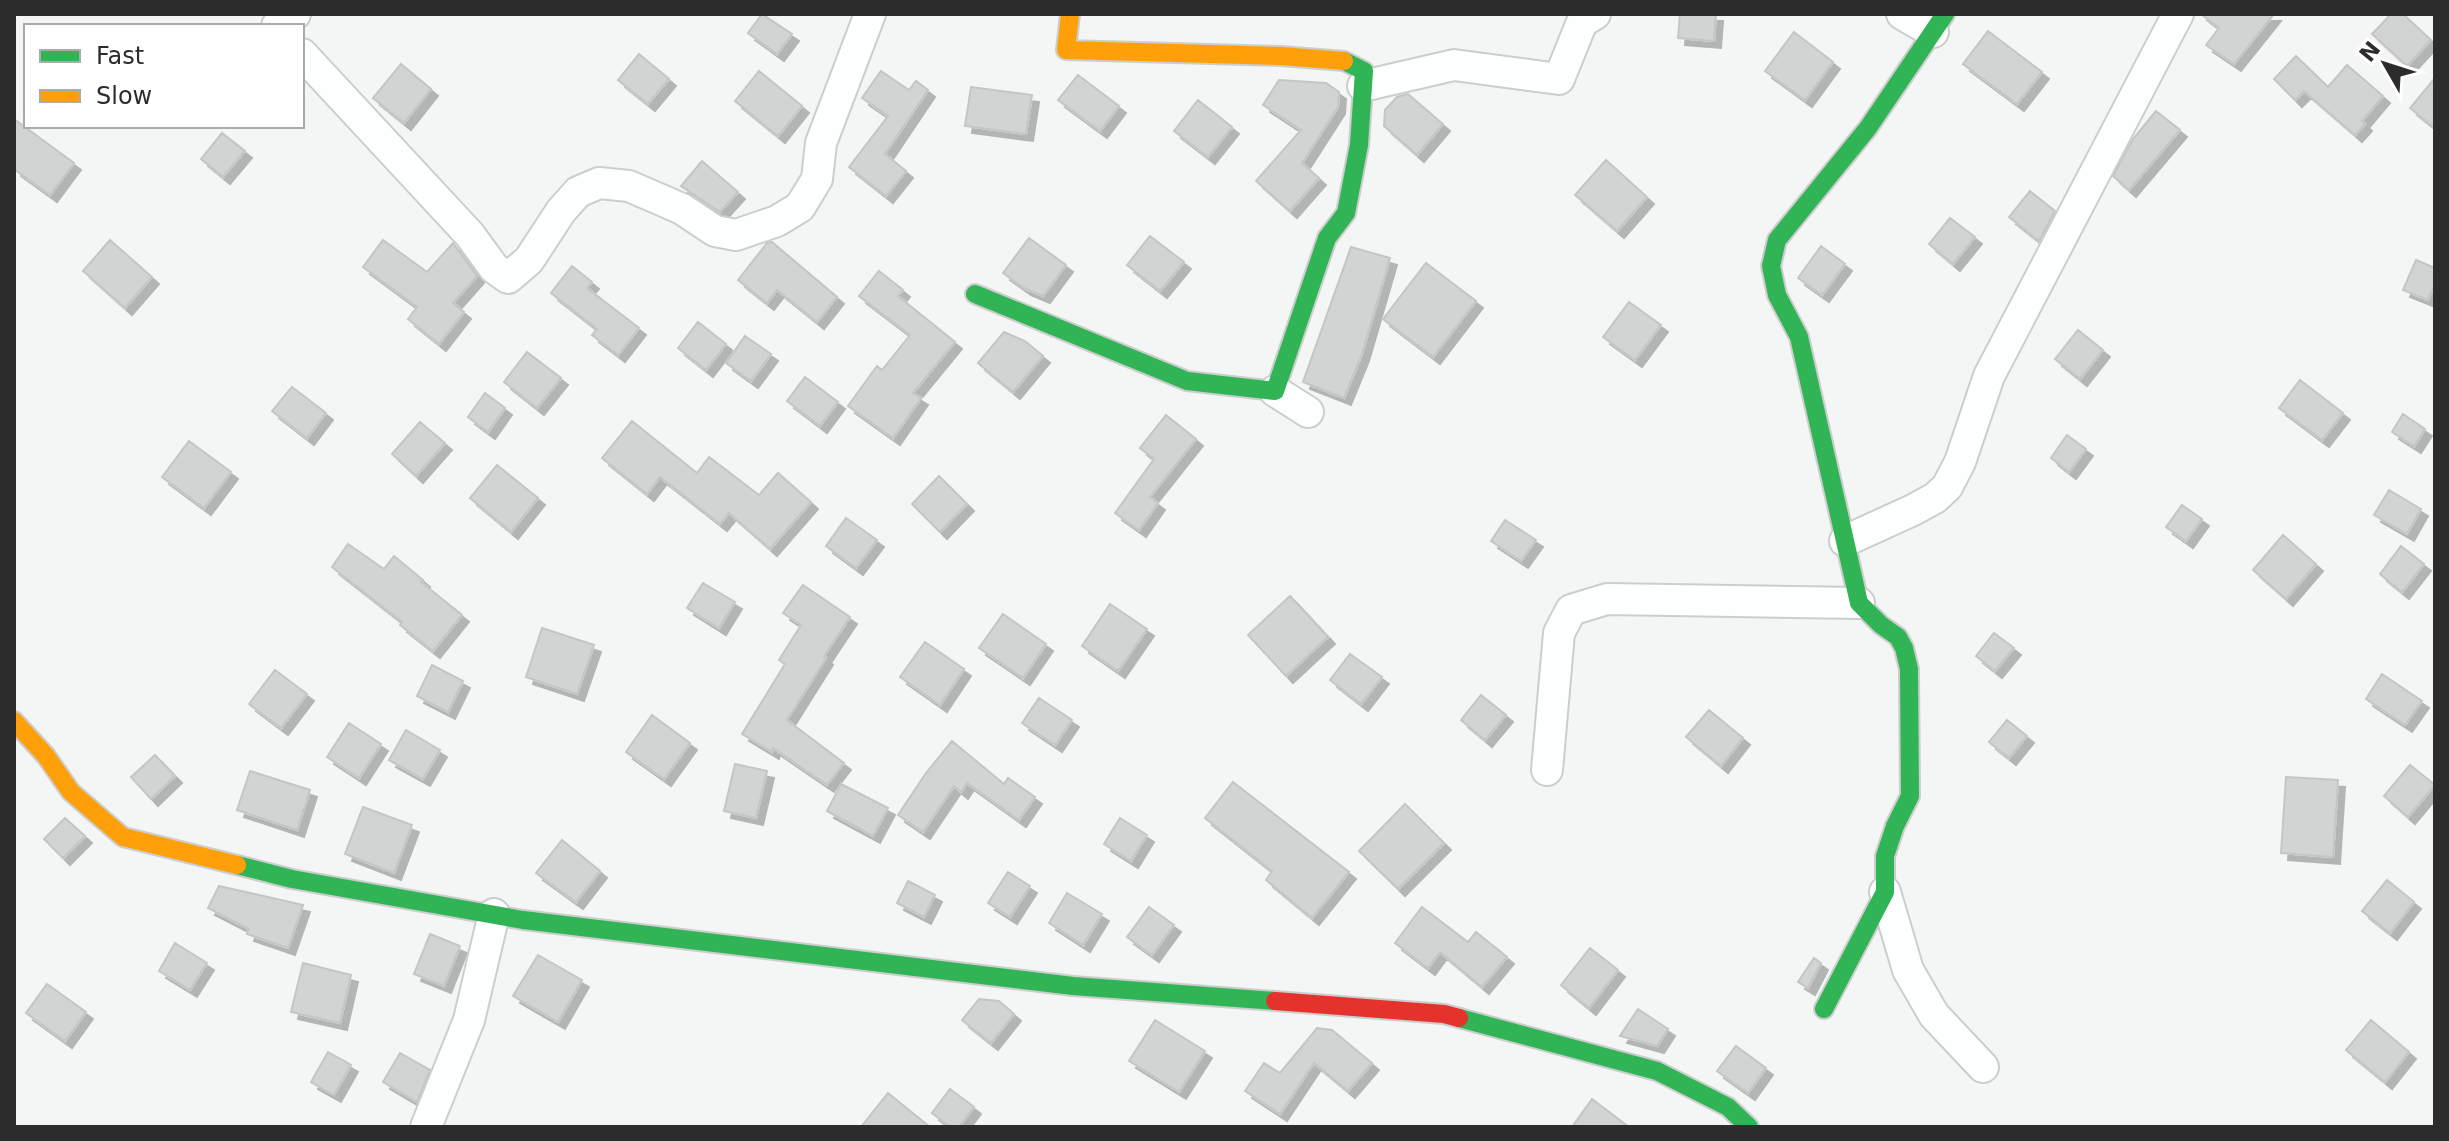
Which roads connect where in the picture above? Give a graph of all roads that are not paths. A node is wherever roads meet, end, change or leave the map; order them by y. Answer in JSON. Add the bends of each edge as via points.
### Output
{"nodes":[{"id":1,"x":870,"y":14,"type":"edge"},
{"id":2,"x":1070,"y":14,"type":"edge"},
{"id":3,"x":1595,"y":14,"type":"edge"},
{"id":4,"x":1902,"y":14,"type":"edge"},
{"id":5,"x":2178,"y":14,"type":"edge"},
{"id":6,"x":1939,"y":23,"type":"edge"},
{"id":7,"x":304,"y":56,"type":"edge"},
{"id":8,"x":1363,"y":86,"type":"junction"},
{"id":9,"x":975,"y":294,"type":"dead end"},
{"id":10,"x":1275,"y":391,"type":"junction"},
{"id":11,"x":1308,"y":412,"type":"dead end"},
{"id":12,"x":1845,"y":541,"type":"junction"},
{"id":13,"x":1859,"y":603,"type":"junction"},
{"id":14,"x":14,"y":721,"type":"edge"},
{"id":15,"x":1547,"y":770,"type":"dead end"},
{"id":16,"x":1885,"y":892,"type":"junction"},
{"id":17,"x":494,"y":914,"type":"junction"},
{"id":18,"x":1824,"y":1009,"type":"dead end"},
{"id":19,"x":1983,"y":1067,"type":"dead end"},
{"id":20,"x":426,"y":1127,"type":"edge"},
{"id":21,"x":1749,"y":1127,"type":"edge"}],
"edges":[{"from":1,"to":7,"type":"street","via":[[821,143],[817,179],[800,207],[736,235],[715,231],[682,209],[629,186],[599,183],[578,192],[529,260],[508,278]]},
{"from":2,"to":8,"type":"street","via":[[1066,50],[1347,61],[1364,71]]},
{"from":3,"to":8,"type":"street","via":[[1582,22],[1559,79],[1454,65]]},
{"from":4,"to":6,"type":"street"},
{"from":5,"to":12,"type":"street","via":[[1989,376],[1947,487],[1913,510]]},
{"from":6,"to":12,"type":"street","via":[[1868,128],[1777,240],[1771,266],[1777,295],[1799,337]]},
{"from":8,"to":10,"type":"street","via":[[1346,213],[1327,238]]},
{"from":9,"to":10,"type":"street","via":[[1187,381]]},
{"from":10,"to":11,"type":"street"},
{"from":12,"to":13,"type":"street"},
{"from":13,"to":15,"type":"street","via":[[1607,599],[1571,610],[1559,633]]},
{"from":13,"to":16,"type":"street","via":[[1898,637],[1909,669],[1910,796],[1885,856]]},
{"from":14,"to":17,"type":"street","via":[[71,792],[123,837],[292,879]]},
{"from":16,"to":18,"type":"street"},
{"from":16,"to":19,"type":"street","via":[[1908,970],[1934,1015]]},
{"from":17,"to":20,"type":"street","via":[[469,1020]]},
{"from":17,"to":21,"type":"street","via":[[1073,986],[1444,1014],[1657,1071],[1728,1107]]}]}
